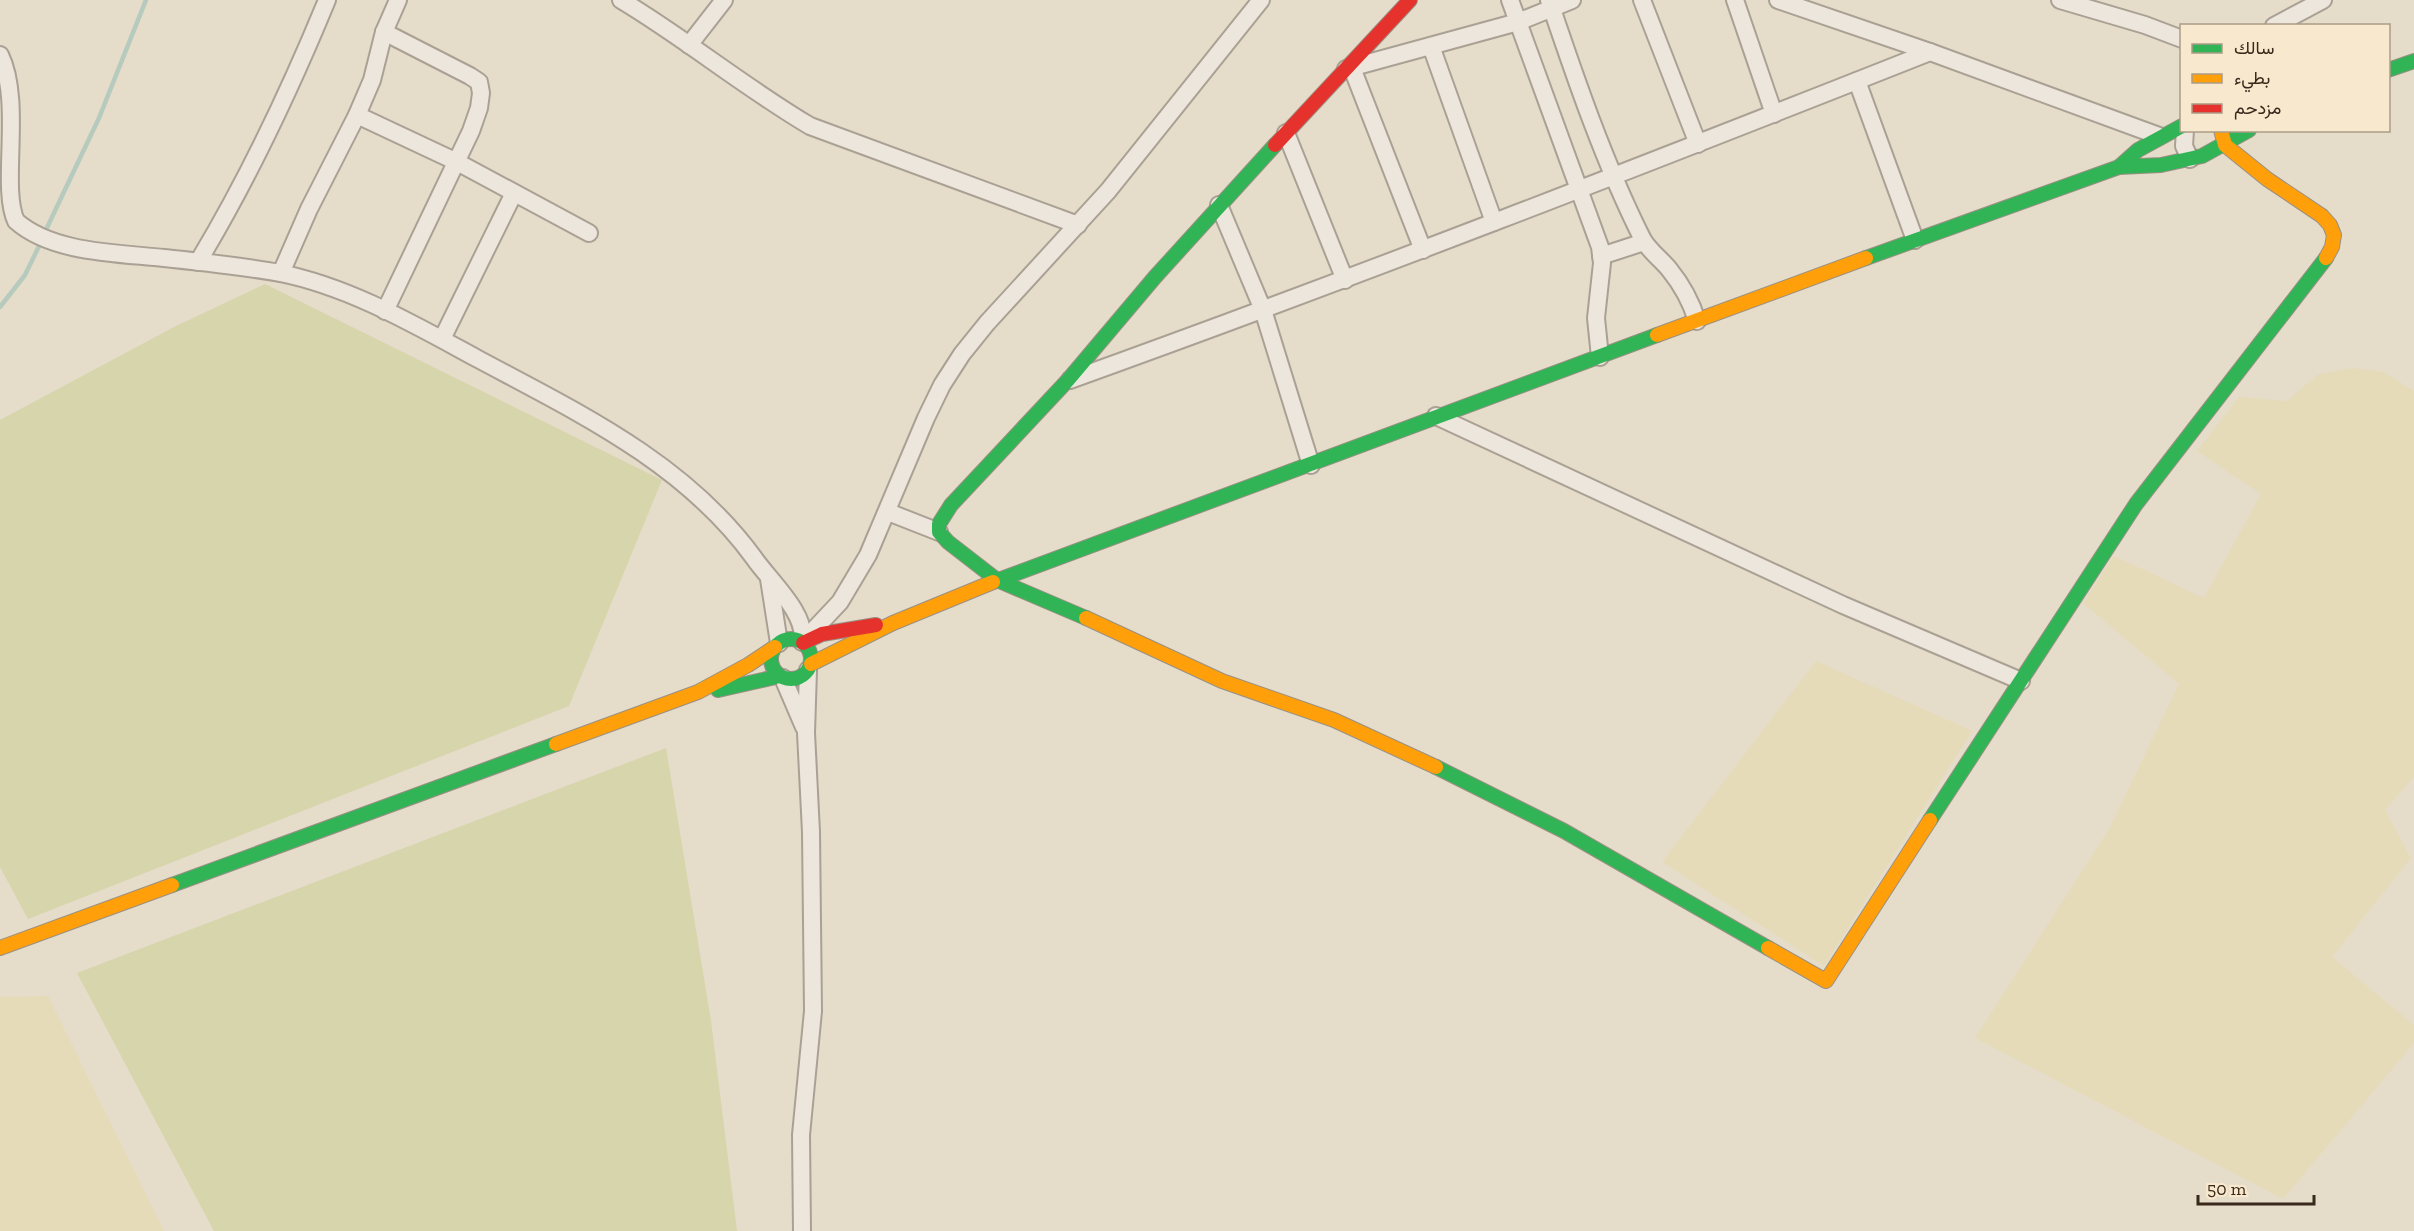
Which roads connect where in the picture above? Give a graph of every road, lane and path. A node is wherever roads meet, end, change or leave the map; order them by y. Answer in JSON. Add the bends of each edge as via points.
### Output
{"nodes":[{"id":1,"x":327,"y":0,"type":"edge"},
{"id":2,"x":398,"y":0,"type":"edge"},
{"id":3,"x":621,"y":0,"type":"edge"},
{"id":4,"x":724,"y":0,"type":"edge"},
{"id":5,"x":1261,"y":0,"type":"edge"},
{"id":6,"x":1410,"y":0,"type":"edge"},
{"id":7,"x":1510,"y":0,"type":"edge"},
{"id":8,"x":1572,"y":0,"type":"edge"},
{"id":9,"x":1642,"y":0,"type":"edge"},
{"id":10,"x":1735,"y":0,"type":"edge"},
{"id":11,"x":1778,"y":0,"type":"edge"},
{"id":12,"x":2060,"y":0,"type":"edge"},
{"id":13,"x":2323,"y":0,"type":"edge"},
{"id":14,"x":1550,"y":4,"type":"edge"},
{"id":15,"x":1518,"y":22,"type":"junction"},
{"id":16,"x":2278,"y":24,"type":"edge"},
{"id":17,"x":384,"y":32,"type":"junction"},
{"id":18,"x":2180,"y":39,"type":"edge"},
{"id":19,"x":689,"y":45,"type":"junction"},
{"id":20,"x":1431,"y":46,"type":"junction"},
{"id":21,"x":1930,"y":52,"type":"junction"},
{"id":22,"x":0,"y":55,"type":"edge"},
{"id":23,"x":2414,"y":61,"type":"edge"},
{"id":24,"x":1348,"y":69,"type":"junction"},
{"id":25,"x":2390,"y":69,"type":"edge"},
{"id":26,"x":1857,"y":81,"type":"junction"},
{"id":27,"x":1774,"y":114,"type":"junction"},
{"id":28,"x":357,"y":115,"type":"junction"},
{"id":29,"x":2180,"y":126,"type":"edge"},
{"id":30,"x":2185,"y":132,"type":"edge"},
{"id":31,"x":2222,"y":132,"type":"edge"},
{"id":32,"x":2246,"y":132,"type":"edge"},
{"id":33,"x":1286,"y":133,"type":"junction"},
{"id":34,"x":2159,"y":136,"type":"junction"},
{"id":35,"x":1698,"y":144,"type":"junction"},
{"id":36,"x":2225,"y":145,"type":"junction"},
{"id":37,"x":2190,"y":159,"type":"junction"},
{"id":38,"x":457,"y":162,"type":"junction"},
{"id":39,"x":2120,"y":167,"type":"junction"},
{"id":40,"x":1614,"y":177,"type":"junction"},
{"id":41,"x":1578,"y":190,"type":"junction"},
{"id":42,"x":514,"y":193,"type":"junction"},
{"id":43,"x":1219,"y":206,"type":"junction"},
{"id":44,"x":1494,"y":222,"type":"junction"},
{"id":45,"x":1078,"y":225,"type":"junction"},
{"id":46,"x":589,"y":233,"type":"dead end"},
{"id":47,"x":1915,"y":240,"type":"junction"},
{"id":48,"x":1644,"y":242,"type":"junction"},
{"id":49,"x":1423,"y":250,"type":"junction"},
{"id":50,"x":1601,"y":256,"type":"junction"},
{"id":51,"x":198,"y":262,"type":"junction"},
{"id":52,"x":281,"y":273,"type":"junction"},
{"id":53,"x":1345,"y":280,"type":"junction"},
{"id":54,"x":1263,"y":310,"type":"junction"},
{"id":55,"x":384,"y":311,"type":"junction"},
{"id":56,"x":1697,"y":321,"type":"junction"},
{"id":57,"x":442,"y":339,"type":"junction"},
{"id":58,"x":1600,"y":357,"type":"junction"},
{"id":59,"x":1068,"y":380,"type":"junction"},
{"id":60,"x":1436,"y":416,"type":"junction"},
{"id":61,"x":1311,"y":465,"type":"junction"},
{"id":62,"x":888,"y":512,"type":"junction"},
{"id":63,"x":939,"y":532,"type":"junction"},
{"id":64,"x":769,"y":579,"type":"junction"},
{"id":65,"x":997,"y":580,"type":"junction"},
{"id":66,"x":893,"y":623,"type":"junction"},
{"id":67,"x":802,"y":642,"type":"junction"},
{"id":68,"x":777,"y":645,"type":"junction"},
{"id":69,"x":809,"y":668,"type":"junction"},
{"id":70,"x":782,"y":677,"type":"junction"},
{"id":71,"x":2021,"y":681,"type":"junction"},
{"id":72,"x":698,"y":692,"type":"junction"},
{"id":73,"x":806,"y":733,"type":"junction"},
{"id":74,"x":0,"y":948,"type":"edge"},
{"id":75,"x":802,"y":1231,"type":"edge"}],
"edges":[{"from":1,"to":51,"type":"street","via":[[266,136]]},
{"from":2,"to":17,"type":"street"},
{"from":3,"to":19,"type":"street"},
{"from":4,"to":19,"type":"street"},
{"from":5,"to":45,"type":"street"},
{"from":6,"to":24,"type":"main road"},
{"from":7,"to":15,"type":"street"},
{"from":8,"to":14,"type":"street"},
{"from":9,"to":35,"type":"street"},
{"from":10,"to":27,"type":"street"},
{"from":11,"to":21,"type":"street"},
{"from":12,"to":18,"type":"street"},
{"from":13,"to":16,"type":"street"},
{"from":14,"to":15,"type":"street"},
{"from":14,"to":40,"type":"street"},
{"from":15,"to":20,"type":"street"},
{"from":15,"to":41,"type":"street"},
{"from":17,"to":28,"type":"street","via":[[372,81]]},
{"from":17,"to":38,"type":"street","via":[[479,82],[479,108]]},
{"from":19,"to":45,"type":"street","via":[[810,126]]},
{"from":20,"to":24,"type":"street"},
{"from":20,"to":44,"type":"street"},
{"from":21,"to":26,"type":"street"},
{"from":21,"to":34,"type":"street"},
{"from":22,"to":51,"type":"street","via":[[8,84],[1,190],[5,208],[13,219],[29,231],[92,251]]},
{"from":23,"to":25,"type":"main road"},
{"from":24,"to":33,"type":"main road"},
{"from":24,"to":49,"type":"street"},
{"from":26,"to":27,"type":"street"},
{"from":26,"to":47,"type":"street"},
{"from":27,"to":35,"type":"street"},
{"from":28,"to":38,"type":"street"},
{"from":28,"to":52,"type":"street"},
{"from":29,"to":34,"type":"main road"},
{"from":30,"to":37,"type":"street","via":[[2184,146]]},
{"from":31,"to":36,"type":"main road"},
{"from":32,"to":36,"type":"main road"},
{"from":33,"to":43,"type":"main road"},
{"from":33,"to":53,"type":"street"},
{"from":34,"to":39,"type":"main road"},
{"from":35,"to":40,"type":"street"},
{"from":36,"to":37,"type":"main road"},
{"from":36,"to":71,"type":"main road","via":[[2322,216],[2334,235],[2332,247],[2321,267],[2136,504]]},
{"from":37,"to":39,"type":"main road"},
{"from":38,"to":42,"type":"street"},
{"from":38,"to":55,"type":"street"},
{"from":39,"to":47,"type":"main road"},
{"from":40,"to":41,"type":"street"},
{"from":40,"to":48,"type":"street"},
{"from":41,"to":44,"type":"street"},
{"from":41,"to":50,"type":"street"},
{"from":42,"to":46,"type":"street"},
{"from":42,"to":57,"type":"street"},
{"from":43,"to":54,"type":"street"},
{"from":43,"to":59,"type":"main road"},
{"from":44,"to":49,"type":"street"},
{"from":45,"to":62,"type":"street","via":[[962,354],[926,418]]},
{"from":47,"to":56,"type":"main road"},
{"from":48,"to":50,"type":"street"},
{"from":48,"to":56,"type":"street","via":[[1682,286]]},
{"from":49,"to":53,"type":"street"},
{"from":50,"to":58,"type":"street","via":[[1596,318]]},
{"from":51,"to":52,"type":"street"},
{"from":52,"to":55,"type":"street","via":[[331,288]]},
{"from":53,"to":54,"type":"street"},
{"from":54,"to":59,"type":"street"},
{"from":54,"to":61,"type":"street"},
{"from":55,"to":57,"type":"street"},
{"from":56,"to":58,"type":"main road"},
{"from":57,"to":64,"type":"street","via":[[603,426],[680,479],[739,537]]},
{"from":58,"to":60,"type":"main road"},
{"from":59,"to":63,"type":"main road","via":[[951,506],[939,524]]},
{"from":60,"to":61,"type":"main road"},
{"from":60,"to":71,"type":"street","via":[[1832,600]]},
{"from":61,"to":65,"type":"main road"},
{"from":62,"to":63,"type":"street"},
{"from":62,"to":67,"type":"street","via":[[840,602]]},
{"from":63,"to":65,"type":"main road"},
{"from":64,"to":67,"type":"street","via":[[800,619]]},
{"from":64,"to":68,"type":"street"},
{"from":65,"to":66,"type":"main road"},
{"from":65,"to":71,"type":"main road","via":[[1222,681],[1382,741],[1564,831],[1826,981]]},
{"from":66,"to":67,"type":"main road","via":[[822,634]]},
{"from":66,"to":69,"type":"main road"},
{"from":67,"to":68,"type":"main road","via":[[786,639]]},
{"from":67,"to":69,"type":"main road","via":[[810,652]]},
{"from":68,"to":70,"type":"main road","via":[[771,663]]},
{"from":68,"to":72,"type":"main road"},
{"from":69,"to":70,"type":"main road","via":[[797,678]]},
{"from":69,"to":73,"type":"street"},
{"from":70,"to":72,"type":"main road"},
{"from":70,"to":73,"type":"street"},
{"from":72,"to":74,"type":"main road"},
{"from":73,"to":75,"type":"street","via":[[813,1011],[801,1135]]}]}
